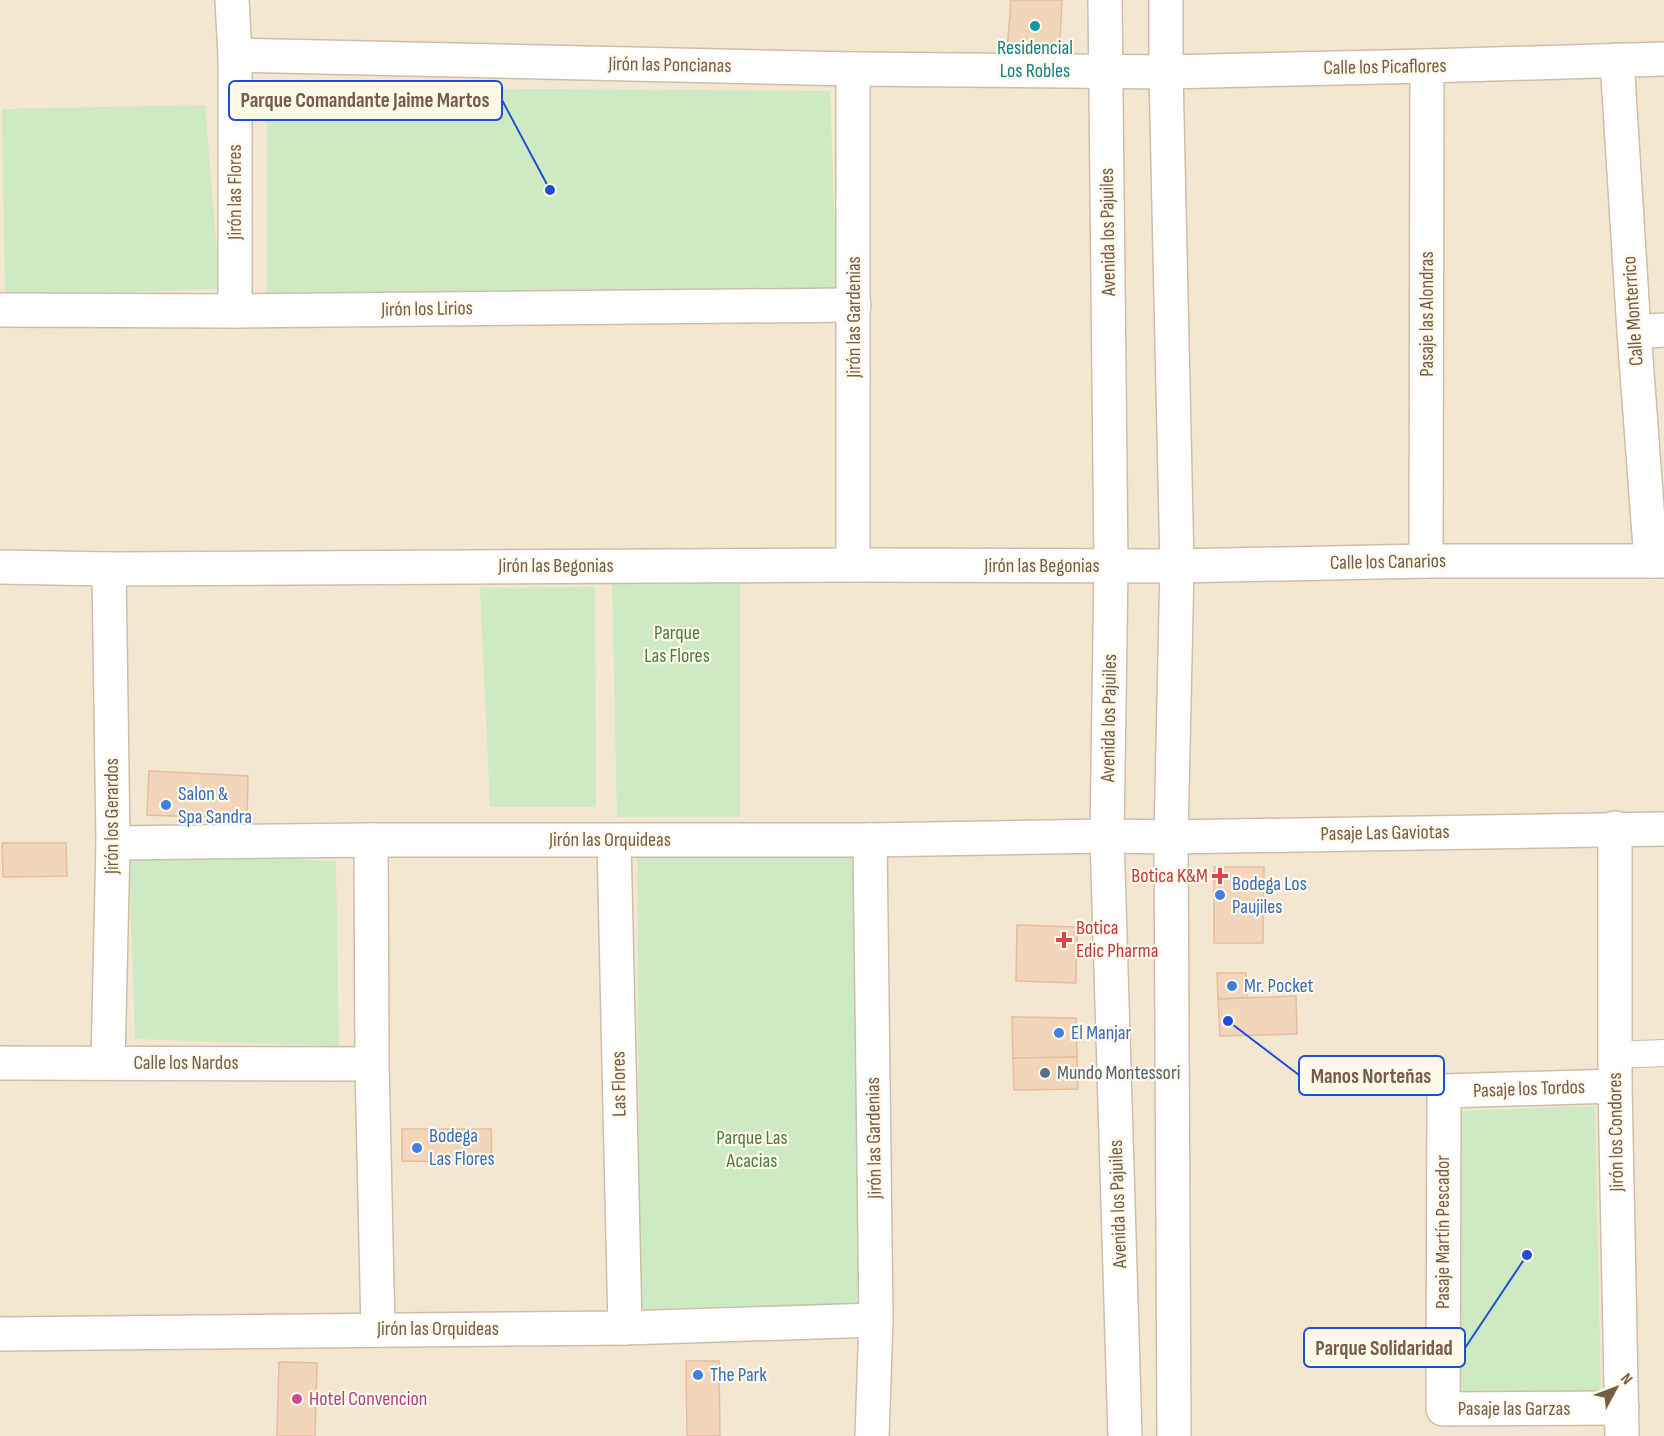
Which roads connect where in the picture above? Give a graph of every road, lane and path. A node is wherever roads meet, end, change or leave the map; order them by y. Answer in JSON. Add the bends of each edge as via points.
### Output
{"nodes":[{"id":1,"x":232,"y":0,"type":"edge"},
{"id":2,"x":1106,"y":0,"type":"edge"},
{"id":3,"x":1166,"y":0,"type":"edge"},
{"id":4,"x":235,"y":55,"type":"junction"},
{"id":5,"x":1617,"y":60,"type":"junction"},
{"id":6,"x":1664,"y":60,"type":"edge"},
{"id":7,"x":1427,"y":66,"type":"junction"},
{"id":8,"x":853,"y":69,"type":"junction"},
{"id":9,"x":1106,"y":70,"type":"junction"},
{"id":10,"x":1166,"y":72,"type":"junction"},
{"id":11,"x":854,"y":305,"type":"junction"},
{"id":12,"x":0,"y":310,"type":"edge"},
{"id":13,"x":235,"y":311,"type":"junction"},
{"id":14,"x":1649,"y":331,"type":"edge"},
{"id":15,"x":1426,"y":561,"type":"junction"},
{"id":16,"x":1657,"y":561,"type":"edge"},
{"id":17,"x":853,"y":565,"type":"junction"},
{"id":18,"x":1111,"y":566,"type":"junction"},
{"id":19,"x":1177,"y":566,"type":"junction"},
{"id":20,"x":0,"y":567,"type":"edge"},
{"id":21,"x":109,"y":569,"type":"junction"},
{"id":22,"x":1615,"y":828,"type":"junction"},
{"id":23,"x":1664,"y":829,"type":"edge"},
{"id":24,"x":1107,"y":836,"type":"junction"},
{"id":25,"x":1171,"y":837,"type":"junction"},
{"id":26,"x":371,"y":840,"type":"junction"},
{"id":27,"x":870,"y":840,"type":"junction"},
{"id":28,"x":614,"y":841,"type":"junction"},
{"id":29,"x":113,"y":843,"type":"junction"},
{"id":30,"x":1664,"y":1053,"type":"edge"},
{"id":31,"x":0,"y":1063,"type":"edge"},
{"id":32,"x":108,"y":1063,"type":"junction"},
{"id":33,"x":372,"y":1064,"type":"junction"},
{"id":34,"x":1615,"y":1071,"type":"junction"},
{"id":35,"x":1443,"y":1091,"type":"joint"},
{"id":36,"x":876,"y":1320,"type":"junction"},
{"id":37,"x":625,"y":1328,"type":"junction"},
{"id":38,"x":378,"y":1330,"type":"junction"},
{"id":39,"x":0,"y":1334,"type":"edge"},
{"id":40,"x":1443,"y":1410,"type":"joint"},
{"id":41,"x":1622,"y":1422,"type":"edge"},
{"id":42,"x":872,"y":1436,"type":"edge"},
{"id":43,"x":1125,"y":1436,"type":"edge"},
{"id":44,"x":1174,"y":1436,"type":"edge"}],
"edges":[{"from":1,"to":4,"type":"street","name":"Jirón las Flores"},
{"from":2,"to":9,"type":"street","name":"Avenida los Pajuiles"},
{"from":3,"to":10,"type":"street"},
{"from":4,"to":8,"type":"street","name":"Jirón las Poncianas"},
{"from":4,"to":13,"type":"street","name":"Jirón las Flores"},
{"from":5,"to":6,"type":"street","name":"Calle los Picaflores"},
{"from":5,"to":7,"type":"street","name":"Calle los Picaflores"},
{"from":5,"to":14,"type":"street","name":"Calle Monterrico"},
{"from":7,"to":10,"type":"street","name":"Calle los Picaflores"},
{"from":7,"to":15,"type":"street","name":"Pasaje las Alondras"},
{"from":8,"to":9,"type":"street","name":"Jirón las Poncianas"},
{"from":8,"to":11,"type":"street","name":"Jirón las Gardenias"},
{"from":9,"to":10,"type":"street","name":"Calle los Picaflores"},
{"from":9,"to":18,"type":"street","name":"Avenida los Pajuiles"},
{"from":10,"to":19,"type":"street"},
{"from":11,"to":13,"type":"street","name":"Jirón los Lirios"},
{"from":11,"to":17,"type":"street","name":"Jirón las Gardenias"},
{"from":12,"to":13,"type":"street","name":"Jirón los Lirios"},
{"from":14,"to":16,"type":"street","name":"Calle Monterrico"},
{"from":15,"to":16,"type":"street","name":"Calle los Canarios"},
{"from":15,"to":19,"type":"street","name":"Calle los Canarios"},
{"from":17,"to":18,"type":"street","name":"Jirón las Begonias"},
{"from":17,"to":21,"type":"street","name":"Jirón las Begonias"},
{"from":18,"to":19,"type":"street","name":"Calle los Canarios"},
{"from":18,"to":24,"type":"street","name":"Avenida los Pajuiles"},
{"from":19,"to":25,"type":"street"},
{"from":20,"to":21,"type":"street","name":"Jirón las Begonias"},
{"from":21,"to":29,"type":"street","name":"Jirón los Gerardos"},
{"from":22,"to":23,"type":"street","name":"Pasaje Las Gaviotas"},
{"from":22,"to":25,"type":"street","name":"Pasaje Las Gaviotas"},
{"from":22,"to":34,"type":"street","name":"Jirón los Condores"},
{"from":24,"to":25,"type":"street","name":"Pasaje Las Gaviotas"},
{"from":24,"to":27,"type":"street","name":"Jirón las Orquideas"},
{"from":24,"to":43,"type":"street","name":"Avenida los Pajuiles"},
{"from":25,"to":44,"type":"street"},
{"from":26,"to":28,"type":"street","name":"Jirón las Orquideas"},
{"from":26,"to":29,"type":"street","name":"Jirón las Orquideas"},
{"from":26,"to":33,"type":"street"},
{"from":27,"to":28,"type":"street","name":"Jirón las Orquideas"},
{"from":27,"to":36,"type":"street","name":"Jirón las Gardenias"},
{"from":28,"to":37,"type":"street","name":"Las Flores"},
{"from":29,"to":32,"type":"street","name":"Jirón los Gerardos"},
{"from":30,"to":34,"type":"street"},
{"from":31,"to":32,"type":"street","name":"Calle los Nardos"},
{"from":32,"to":33,"type":"street","name":"Calle los Nardos"},
{"from":33,"to":38,"type":"street"},
{"from":34,"to":35,"type":"street","name":"Pasaje los Tordos"},
{"from":34,"to":41,"type":"street","name":"Jirón los Condores"},
{"from":35,"to":40,"type":"street","name":"Pasaje Martín Pescador"},
{"from":36,"to":37,"type":"street","name":"Jirón las Orquideas"},
{"from":36,"to":42,"type":"street","name":"Jirón las Gardenias"},
{"from":37,"to":38,"type":"street","name":"Jirón las Orquideas"},
{"from":38,"to":39,"type":"street","name":"Jirón las Orquideas"},
{"from":40,"to":41,"type":"street","name":"Pasaje las Garzas"}]}
